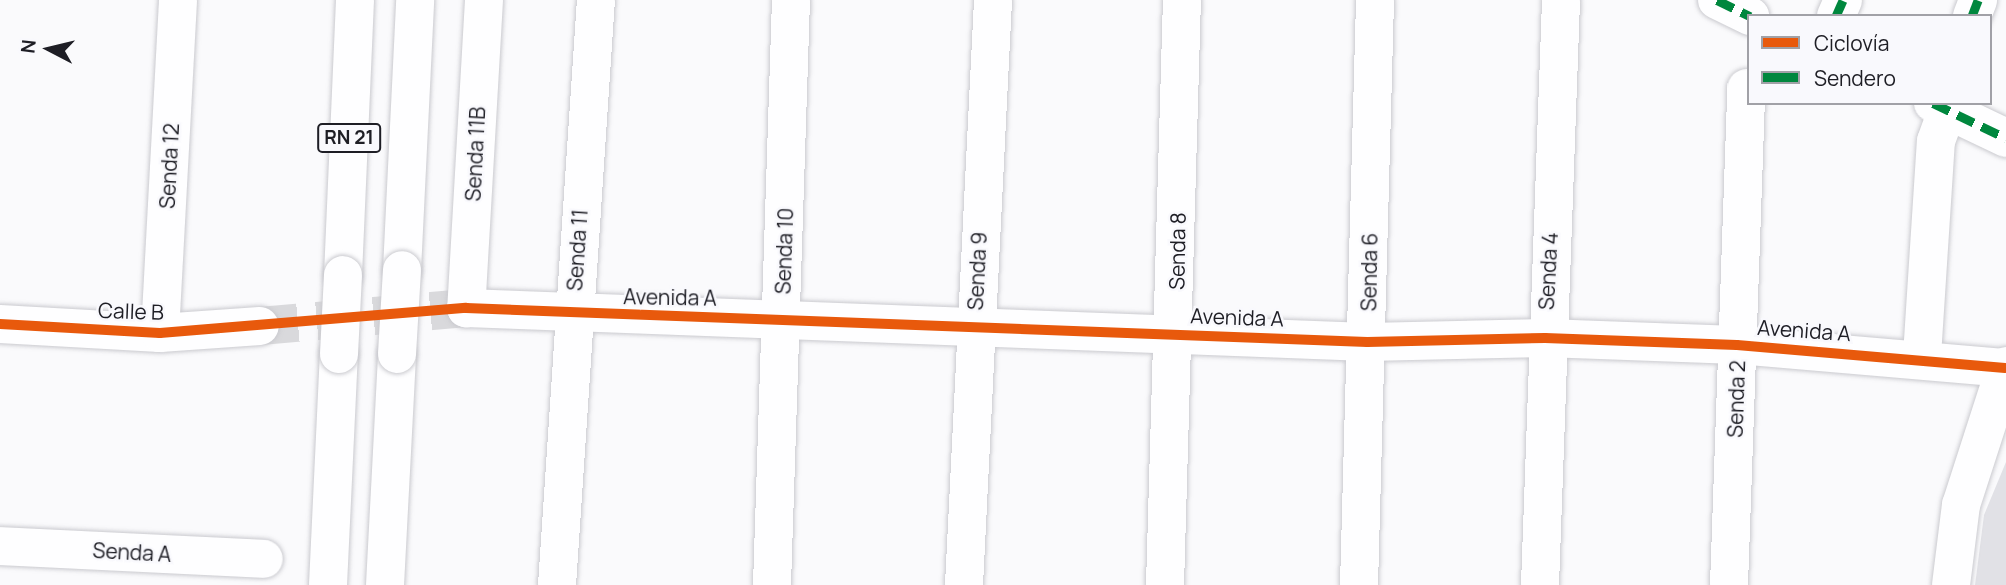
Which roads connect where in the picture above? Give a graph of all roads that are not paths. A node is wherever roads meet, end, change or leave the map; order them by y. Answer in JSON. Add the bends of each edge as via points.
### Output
{"nodes":[{"id":1,"x":178,"y":0,"type":"edge"},
{"id":2,"x":355,"y":0,"type":"edge"},
{"id":3,"x":415,"y":0,"type":"edge"},
{"id":4,"x":484,"y":0,"type":"edge"},
{"id":5,"x":596,"y":0,"type":"edge"},
{"id":6,"x":791,"y":0,"type":"edge"},
{"id":7,"x":993,"y":0,"type":"edge"},
{"id":8,"x":1182,"y":0,"type":"edge"},
{"id":9,"x":1375,"y":0,"type":"edge"},
{"id":10,"x":1562,"y":0,"type":"edge"},
{"id":11,"x":1717,"y":0,"type":"edge"},
{"id":12,"x":1747,"y":15,"type":"edge"},
{"id":13,"x":1746,"y":88,"type":"dead end"},
{"id":14,"x":1940,"y":106,"type":"edge"},
{"id":15,"x":2006,"y":138,"type":"edge"},
{"id":16,"x":466,"y":308,"type":"joint"},
{"id":17,"x":572,"y":316,"type":"junction"},
{"id":18,"x":782,"y":318,"type":"junction"},
{"id":19,"x":0,"y":324,"type":"edge"},
{"id":20,"x":974,"y":325,"type":"junction"},
{"id":21,"x":260,"y":326,"type":"tunnel mouth"},
{"id":22,"x":160,"y":333,"type":"junction"},
{"id":23,"x":1175,"y":334,"type":"junction"},
{"id":24,"x":1545,"y":338,"type":"junction"},
{"id":25,"x":1367,"y":342,"type":"junction"},
{"id":26,"x":1738,"y":345,"type":"junction"},
{"id":27,"x":1922,"y":356,"type":"junction"},
{"id":28,"x":2006,"y":367,"type":"edge"},
{"id":29,"x":0,"y":546,"type":"edge"},
{"id":30,"x":264,"y":559,"type":"dead end"},
{"id":31,"x":328,"y":585,"type":"edge"},
{"id":32,"x":385,"y":585,"type":"edge"},
{"id":33,"x":557,"y":585,"type":"edge"},
{"id":34,"x":772,"y":585,"type":"edge"},
{"id":35,"x":964,"y":585,"type":"edge"},
{"id":36,"x":1165,"y":585,"type":"edge"},
{"id":37,"x":1359,"y":585,"type":"edge"},
{"id":38,"x":1540,"y":585,"type":"edge"},
{"id":39,"x":1729,"y":585,"type":"edge"},
{"id":40,"x":1951,"y":585,"type":"edge"}],
"edges":[{"from":1,"to":22,"type":"main road","name":"Senda 12"},
{"from":2,"to":31,"type":"main road","number":"RN 21","bridge":true},
{"from":3,"to":32,"type":"main road","number":"RN 21","bridge":true},
{"from":4,"to":16,"type":"main road","name":"Senda 11B"},
{"from":5,"to":17,"type":"main road","name":"Senda 11"},
{"from":6,"to":18,"type":"main road","name":"Senda 10"},
{"from":7,"to":20,"type":"main road","name":"Senda 9"},
{"from":8,"to":23,"type":"main road","name":"Senda 8"},
{"from":9,"to":25,"type":"main road","name":"Senda 6"},
{"from":10,"to":24,"type":"main road","name":"Senda 4"},
{"from":11,"to":12,"type":"main road"},
{"from":13,"to":26,"type":"main road","name":"Senda 2"},
{"from":14,"to":15,"type":"main road"},
{"from":14,"to":27,"type":"main road"},
{"from":16,"to":17,"type":"main road","name":"Avenida A"},
{"from":17,"to":18,"type":"main road","name":"Avenida A"},
{"from":17,"to":33,"type":"main road","name":"Senda 11"},
{"from":18,"to":20,"type":"main road","name":"Avenida A"},
{"from":18,"to":34,"type":"main road","name":"Senda 10"},
{"from":19,"to":22,"type":"main road","name":"Calle B"},
{"from":20,"to":23,"type":"main road","name":"Avenida A"},
{"from":20,"to":35,"type":"main road","name":"Senda 9"},
{"from":21,"to":22,"type":"main road","name":"Calle B"},
{"from":23,"to":25,"type":"main road","name":"Avenida A"},
{"from":23,"to":36,"type":"main road","name":"Senda 8"},
{"from":24,"to":25,"type":"main road","name":"Avenida A"},
{"from":24,"to":26,"type":"main road","name":"Avenida A"},
{"from":24,"to":38,"type":"main road","name":"Senda 4"},
{"from":25,"to":37,"type":"main road","name":"Senda 6"},
{"from":26,"to":27,"type":"main road","name":"Avenida A"},
{"from":26,"to":39,"type":"main road","name":"Senda 2"},
{"from":27,"to":28,"type":"main road","name":"Avenida A"},
{"from":28,"to":40,"type":"main road","via":[[1961,505]]},
{"from":29,"to":30,"type":"main road","name":"Senda A"}]}
